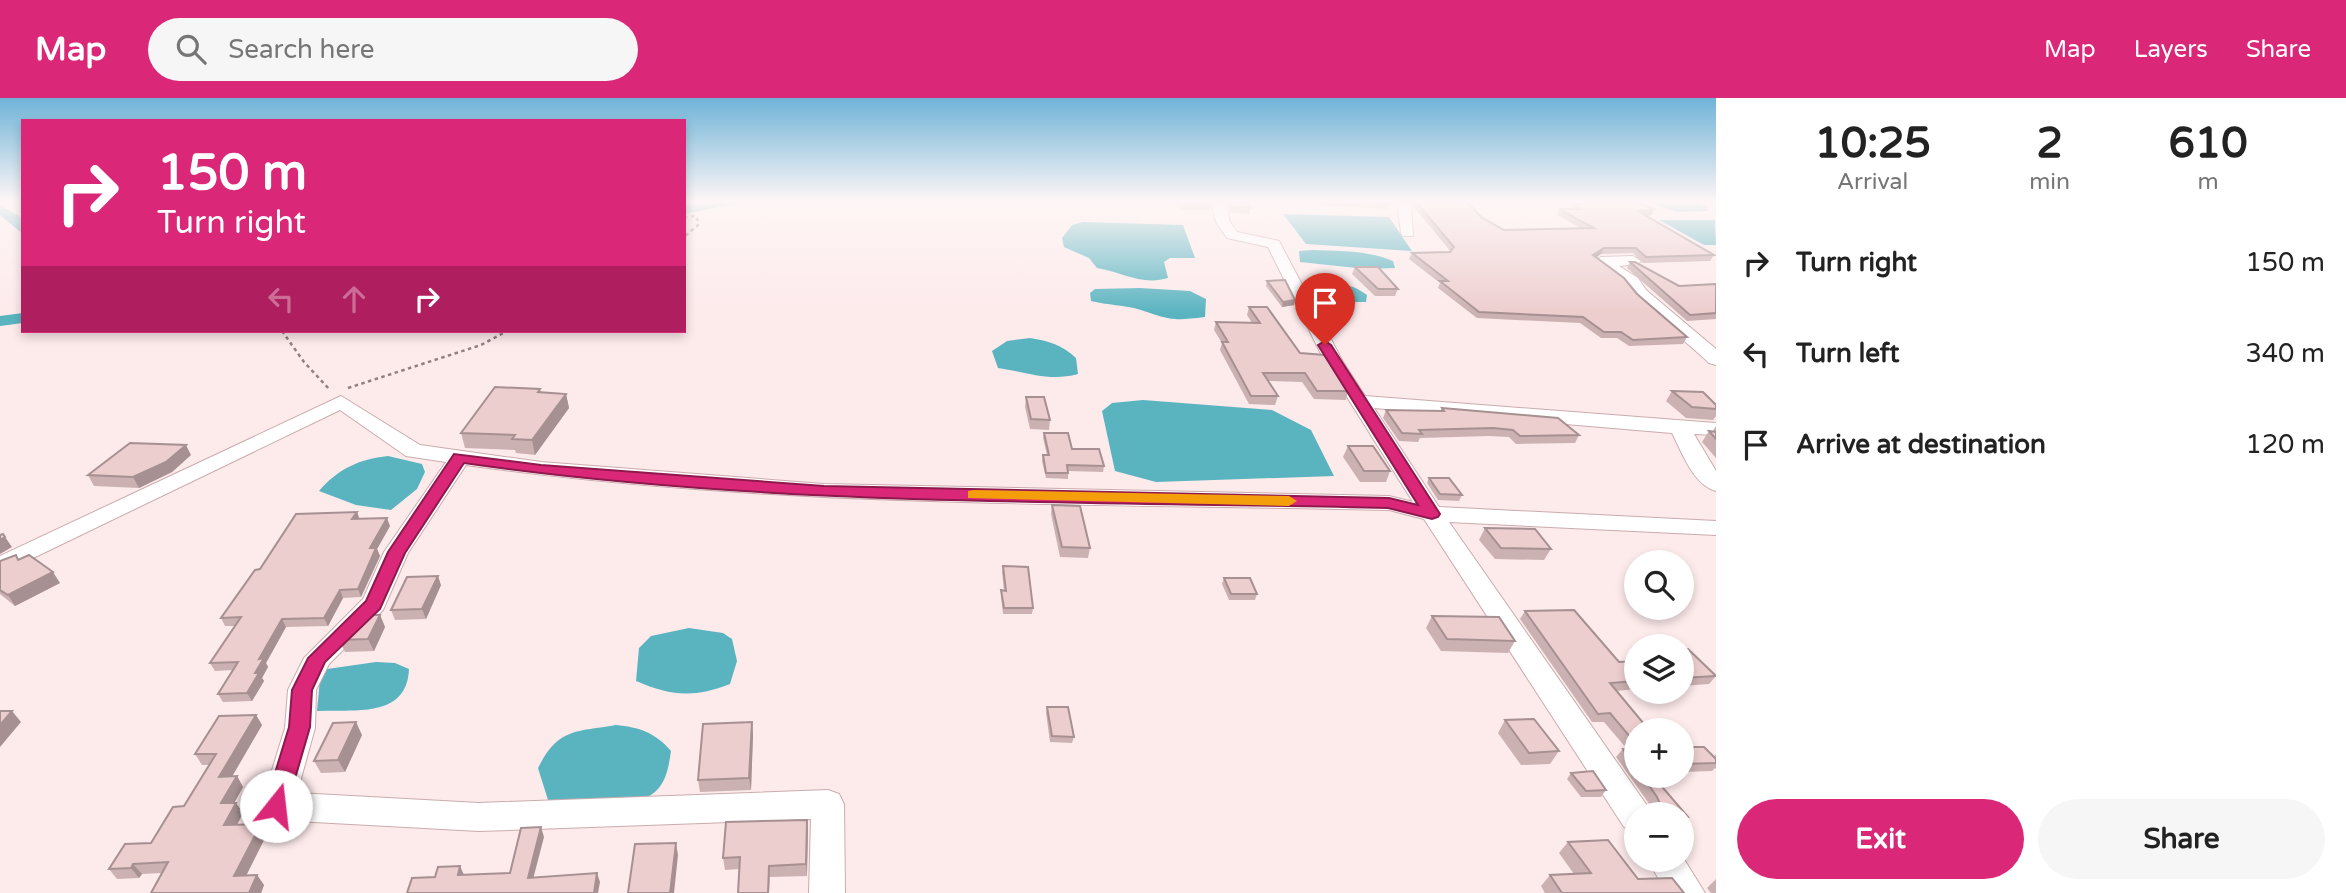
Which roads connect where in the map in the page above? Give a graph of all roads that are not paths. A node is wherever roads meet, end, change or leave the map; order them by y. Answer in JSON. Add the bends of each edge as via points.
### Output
{"nodes":[{"id":1,"x":1251,"y":239,"type":"edge"},
{"id":2,"x":1633,"y":261,"type":"edge"},
{"id":3,"x":1716,"y":359,"type":"edge"},
{"id":4,"x":1359,"y":401,"type":"junction"},
{"id":5,"x":1680,"y":427,"type":"junction"},
{"id":6,"x":1716,"y":429,"type":"edge"},
{"id":7,"x":460,"y":458,"type":"junction"},
{"id":8,"x":1716,"y":484,"type":"edge"},
{"id":9,"x":1432,"y":514,"type":"junction"},
{"id":10,"x":1716,"y":528,"type":"edge"},
{"id":11,"x":0,"y":566,"type":"edge"},
{"id":12,"x":1626,"y":802,"type":"edge"},
{"id":13,"x":1673,"y":872,"type":"edge"},
{"id":14,"x":827,"y":893,"type":"edge"},
{"id":15,"x":1687,"y":893,"type":"edge"}],
"edges":[{"from":1,"to":4,"type":"street","via":[[1274,244],[1306,311]]},
{"from":2,"to":3,"type":"street","via":[[1601,262],[1632,281],[1652,306],[1705,345]]},
{"from":4,"to":5,"type":"street"},
{"from":4,"to":9,"type":"street"},
{"from":5,"to":6,"type":"street"},
{"from":5,"to":8,"type":"street","via":[[1698,464]]},
{"from":7,"to":9,"type":"street","via":[[541,469],[824,491],[1389,503]]},
{"from":7,"to":11,"type":"street","via":[[414,451],[341,402]]},
{"from":7,"to":14,"type":"street","via":[[397,552],[374,604],[317,658],[302,690],[300,727],[276,806],[479,817],[828,804]]},
{"from":9,"to":10,"type":"street"},
{"from":9,"to":12,"type":"street"},
{"from":13,"to":15,"type":"street"}]}
